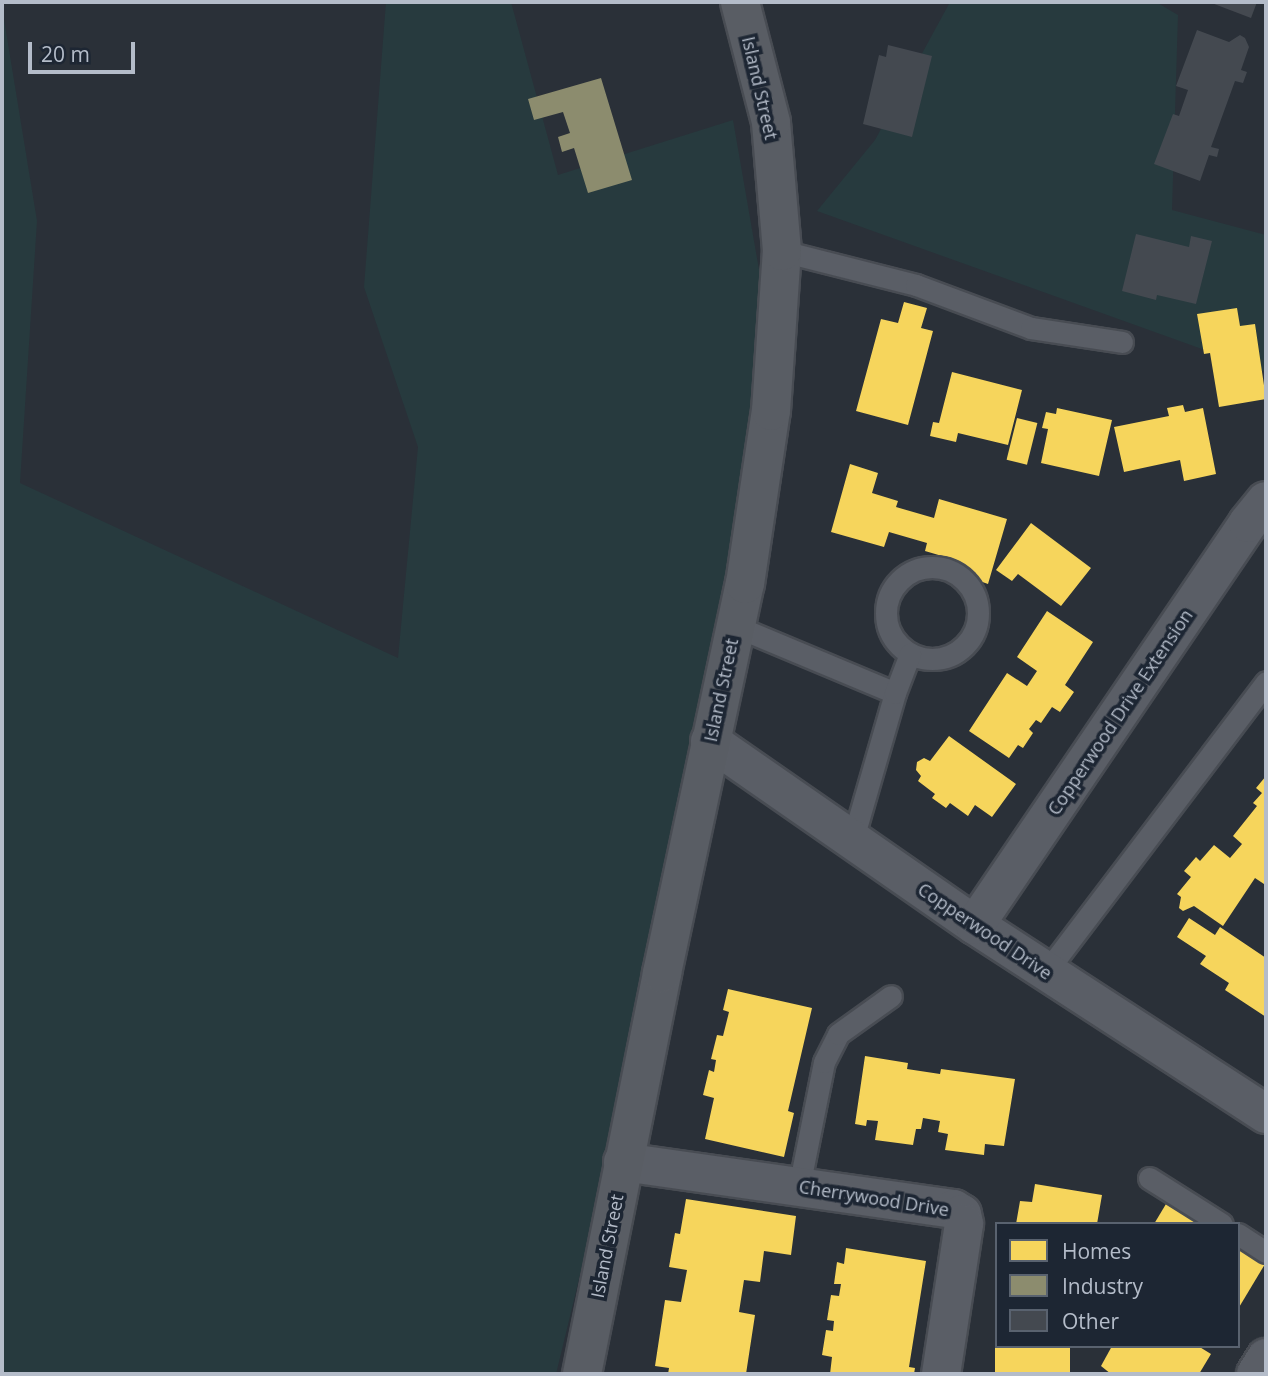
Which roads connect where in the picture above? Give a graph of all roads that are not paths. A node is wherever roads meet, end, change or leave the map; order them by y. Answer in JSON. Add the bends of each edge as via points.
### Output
{"nodes":[{"id":1,"x":740,"y":2,"type":"edge"},
{"id":2,"x":782,"y":251,"type":"junction"},
{"id":3,"x":1122,"y":342,"type":"dead end"},
{"id":4,"x":1266,"y":501,"type":"edge"},
{"id":5,"x":735,"y":626,"type":"junction"},
{"id":6,"x":910,"y":654,"type":"junction"},
{"id":7,"x":1266,"y":682,"type":"edge"},
{"id":8,"x":895,"y":693,"type":"junction"},
{"id":9,"x":710,"y":741,"type":"junction"},
{"id":10,"x":852,"y":842,"type":"junction"},
{"id":11,"x":975,"y":925,"type":"junction"},
{"id":12,"x":1046,"y":972,"type":"junction"},
{"id":13,"x":891,"y":996,"type":"dead end"},
{"id":14,"x":1266,"y":1114,"type":"edge"},
{"id":15,"x":624,"y":1162,"type":"junction"},
{"id":16,"x":1149,"y":1178,"type":"dead end"},
{"id":17,"x":799,"y":1187,"type":"junction"},
{"id":18,"x":1219,"y":1222,"type":"edge"},
{"id":19,"x":1240,"y":1235,"type":"edge"},
{"id":20,"x":1266,"y":1252,"type":"edge"},
{"id":21,"x":1266,"y":1359,"type":"edge"},
{"id":22,"x":582,"y":1374,"type":"edge"},
{"id":23,"x":941,"y":1374,"type":"edge"},
{"id":24,"x":1256,"y":1374,"type":"edge"}],
"edges":[{"from":1,"to":2,"type":"street","name":"Island Street","via":[[771,122]]},
{"from":2,"to":3,"type":"lane","via":[[916,285],[1031,328]]},
{"from":2,"to":5,"type":"street","name":"Island Street","via":[[771,411]]},
{"from":4,"to":11,"type":"street","name":"Copperwood Drive Extension"},
{"from":5,"to":8,"type":"lane"},
{"from":5,"to":9,"type":"street","name":"Island Street"},
{"from":6,"to":6,"type":"lane","via":[[924,659],[952,655],[973,635],[978,621],[974,593],[953,571],[921,567],[900,579],[887,599],[888,631]]},
{"from":6,"to":8,"type":"lane"},
{"from":7,"to":12,"type":"lane"},
{"from":8,"to":10,"type":"lane"},
{"from":9,"to":10,"type":"street","name":"Copperwood Drive"},
{"from":9,"to":15,"type":"street","name":"Island Street"},
{"from":10,"to":11,"type":"street","name":"Copperwood Drive"},
{"from":11,"to":12,"type":"street","name":"Copperwood Drive"},
{"from":12,"to":14,"type":"street","name":"Copperwood Drive"},
{"from":13,"to":17,"type":"lane","via":[[838,1034],[824,1062]]},
{"from":15,"to":17,"type":"street","name":"Cherrywood Drive"},
{"from":15,"to":22,"type":"street","name":"Island Street"},
{"from":16,"to":18,"type":"lane"},
{"from":17,"to":23,"type":"street","name":"Cherrywood Drive","via":[[954,1209],[962,1214]]},
{"from":19,"to":20,"type":"lane"},
{"from":21,"to":24,"type":"street"}]}
